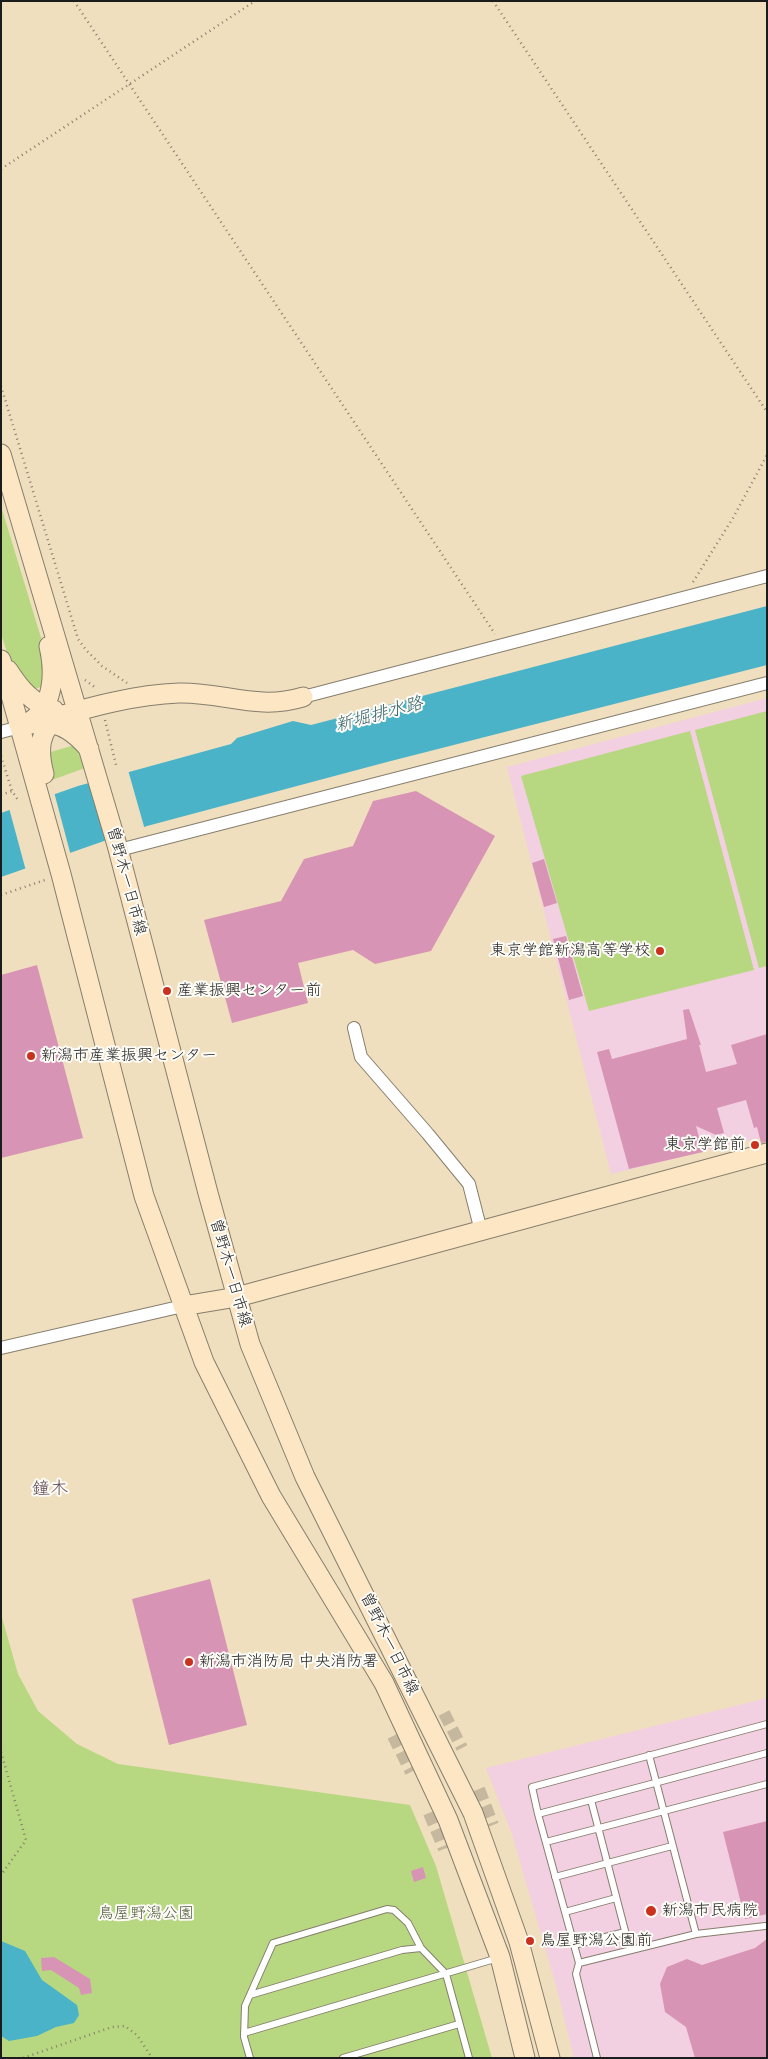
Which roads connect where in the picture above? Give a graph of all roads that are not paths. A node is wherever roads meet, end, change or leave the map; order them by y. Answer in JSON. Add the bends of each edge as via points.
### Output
{"nodes":[{"id":1,"x":1,"y":454,"type":"edge"},
{"id":2,"x":38,"y":576,"type":"junction"},
{"id":3,"x":767,"y":576,"type":"edge"},
{"id":4,"x":1,"y":660,"type":"edge"},
{"id":5,"x":767,"y":683,"type":"edge"},
{"id":6,"x":304,"y":697,"type":"joint"},
{"id":7,"x":51,"y":717,"type":"junction"},
{"id":8,"x":1,"y":732,"type":"edge"},
{"id":9,"x":90,"y":750,"type":"junction"},
{"id":10,"x":43,"y":792,"type":"junction"},
{"id":11,"x":118,"y":848,"type":"junction"},
{"id":12,"x":354,"y":1028,"type":"dead end"},
{"id":13,"x":767,"y":1153,"type":"edge"},
{"id":14,"x":481,"y":1231,"type":"junction"},
{"id":15,"x":237,"y":1296,"type":"junction"},
{"id":16,"x":183,"y":1306,"type":"junction"},
{"id":17,"x":1,"y":1348,"type":"edge"},
{"id":18,"x":767,"y":1724,"type":"edge"},
{"id":19,"x":767,"y":1753,"type":"edge"},
{"id":20,"x":649,"y":1755,"type":"junction"},
{"id":21,"x":656,"y":1782,"type":"junction"},
{"id":22,"x":767,"y":1784,"type":"edge"},
{"id":23,"x":590,"y":1800,"type":"junction"},
{"id":24,"x":663,"y":1811,"type":"junction"},
{"id":25,"x":538,"y":1814,"type":"junction"},
{"id":26,"x":598,"y":1828,"type":"junction"},
{"id":27,"x":546,"y":1842,"type":"junction"},
{"id":28,"x":672,"y":1846,"type":"junction"},
{"id":29,"x":607,"y":1863,"type":"junction"},
{"id":30,"x":556,"y":1877,"type":"junction"},
{"id":31,"x":616,"y":1898,"type":"junction"},
{"id":32,"x":565,"y":1912,"type":"junction"},
{"id":33,"x":765,"y":1926,"type":"dead end"},
{"id":34,"x":625,"y":1932,"type":"junction"},
{"id":35,"x":696,"y":1934,"type":"junction"},
{"id":36,"x":574,"y":1945,"type":"junction"},
{"id":37,"x":421,"y":1948,"type":"junction"},
{"id":38,"x":630,"y":1950,"type":"junction"},
{"id":39,"x":500,"y":1957,"type":"junction"},
{"id":40,"x":579,"y":1963,"type":"junction"},
{"id":41,"x":446,"y":1974,"type":"junction"},
{"id":42,"x":250,"y":1995,"type":"junction"},
{"id":43,"x":460,"y":2024,"type":"junction"},
{"id":44,"x":244,"y":2033,"type":"junction"},
{"id":45,"x":250,"y":2058,"type":"edge"},
{"id":46,"x":343,"y":2058,"type":"edge"},
{"id":47,"x":469,"y":2058,"type":"edge"},
{"id":48,"x":525,"y":2058,"type":"edge"},
{"id":49,"x":550,"y":2058,"type":"edge"},
{"id":50,"x":598,"y":2058,"type":"edge"}],
"edges":[{"from":1,"to":2,"type":"main road","name":"曽野木一日市線"},
{"from":2,"to":7,"type":"main road","name":"曽野木一日市線"},
{"from":2,"to":7,"type":"main road","via":[[39,607],[52,660]]},
{"from":3,"to":6,"type":"street"},
{"from":4,"to":7,"type":"main road","name":"曽野木一日市線"},
{"from":4,"to":7,"type":"main road","via":[[19,687]]},
{"from":5,"to":11,"type":"street"},
{"from":6,"to":7,"type":"main road","via":[[275,703],[194,693],[135,698]]},
{"from":7,"to":8,"type":"street"},
{"from":7,"to":9,"type":"main road","name":"曽野木一日市線"},
{"from":7,"to":9,"type":"main road","via":[[78,736]]},
{"from":7,"to":10,"type":"main road","name":"曽野木一日市線"},
{"from":7,"to":10,"type":"main road","via":[[40,744]]},
{"from":9,"to":11,"type":"main road","name":"曽野木一日市線"},
{"from":10,"to":16,"type":"main road","name":"曽野木一日市線","via":[[58,864],[144,1196]]},
{"from":11,"to":15,"type":"main road","name":"曽野木一日市線"},
{"from":12,"to":14,"type":"street","via":[[361,1057],[469,1184]]},
{"from":13,"to":14,"type":"main road"},
{"from":14,"to":15,"type":"main road"},
{"from":15,"to":16,"type":"main road"},
{"from":15,"to":49,"type":"main road","name":"曽野木一日市線","via":[[250,1344],[306,1477],[473,1813],[520,1942]]},
{"from":16,"to":17,"type":"street"},
{"from":16,"to":39,"type":"main road","name":"曽野木一日市線","via":[[204,1362],[271,1496],[384,1683],[448,1820]]},
{"from":18,"to":20,"type":"lane"},
{"from":19,"to":21,"type":"lane"},
{"from":20,"to":21,"type":"lane"},
{"from":20,"to":25,"type":"lane","via":[[532,1787]]},
{"from":21,"to":23,"type":"lane"},
{"from":21,"to":24,"type":"lane"},
{"from":22,"to":24,"type":"lane"},
{"from":23,"to":25,"type":"lane"},
{"from":23,"to":26,"type":"lane"},
{"from":24,"to":26,"type":"lane"},
{"from":24,"to":28,"type":"lane"},
{"from":25,"to":27,"type":"lane"},
{"from":26,"to":27,"type":"lane"},
{"from":26,"to":29,"type":"lane"},
{"from":27,"to":30,"type":"lane"},
{"from":28,"to":29,"type":"lane"},
{"from":28,"to":35,"type":"lane"},
{"from":29,"to":30,"type":"lane"},
{"from":29,"to":31,"type":"lane"},
{"from":30,"to":32,"type":"lane"},
{"from":31,"to":32,"type":"lane"},
{"from":31,"to":34,"type":"lane"},
{"from":32,"to":36,"type":"lane"},
{"from":33,"to":35,"type":"lane"},
{"from":34,"to":36,"type":"lane"},
{"from":34,"to":38,"type":"lane"},
{"from":35,"to":38,"type":"lane"},
{"from":36,"to":40,"type":"lane"},
{"from":37,"to":41,"type":"lane"},
{"from":37,"to":42,"type":"lane","via":[[402,1950]]},
{"from":37,"to":42,"type":"lane","via":[[408,1922],[394,1910],[381,1910],[273,1943]]},
{"from":38,"to":40,"type":"lane"},
{"from":39,"to":41,"type":"lane"},
{"from":39,"to":48,"type":"main road","name":"曽野木一日市線"},
{"from":40,"to":50,"type":"lane","via":[[576,1974]]},
{"from":41,"to":43,"type":"lane"},
{"from":41,"to":44,"type":"lane"},
{"from":42,"to":44,"type":"lane","via":[[245,2006]]},
{"from":43,"to":46,"type":"lane"},
{"from":43,"to":47,"type":"lane"},
{"from":44,"to":45,"type":"lane"}]}
